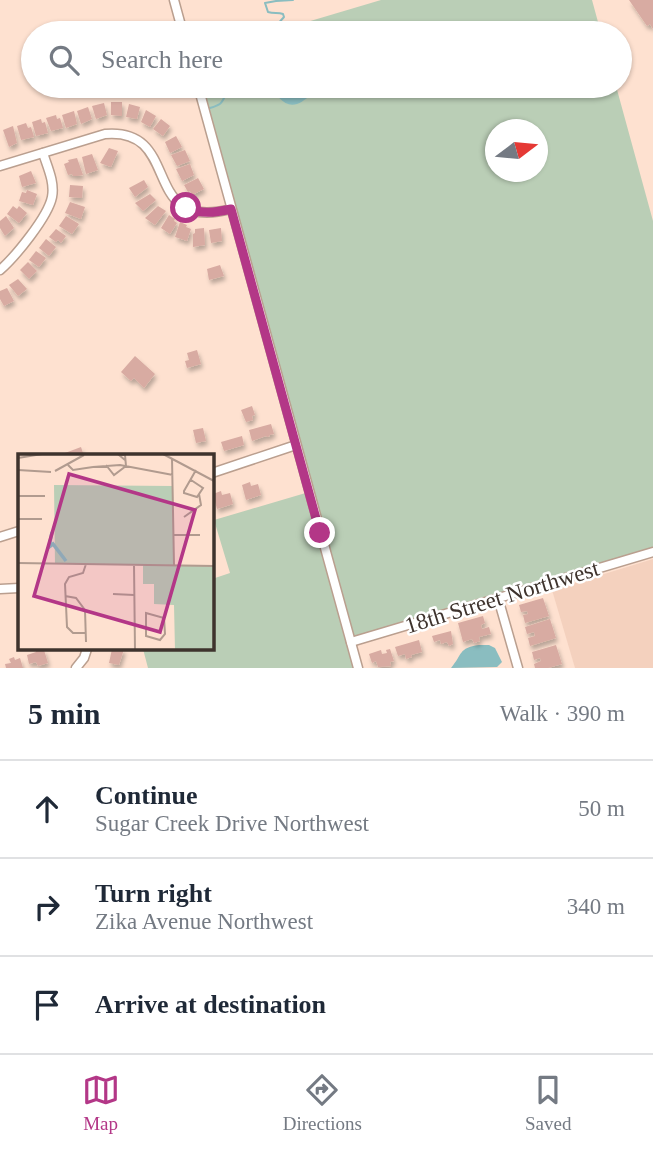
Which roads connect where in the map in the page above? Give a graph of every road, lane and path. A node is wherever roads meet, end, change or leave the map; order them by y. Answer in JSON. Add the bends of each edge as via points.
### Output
{"nodes":[{"id":1,"x":174,"y":0,"type":"edge"},
{"id":2,"x":180,"y":21,"type":"edge"},
{"id":3,"x":201,"y":98,"type":"edge"},
{"id":4,"x":43,"y":153,"type":"junction"},
{"id":5,"x":0,"y":166,"type":"edge"},
{"id":6,"x":231,"y":209,"type":"junction"},
{"id":7,"x":0,"y":270,"type":"edge"},
{"id":8,"x":296,"y":446,"type":"junction"},
{"id":9,"x":214,"y":472,"type":"edge"},
{"id":10,"x":18,"y":531,"type":"edge"},
{"id":11,"x":0,"y":537,"type":"edge"},
{"id":12,"x":653,"y":552,"type":"edge"},
{"id":13,"x":18,"y":588,"type":"edge"},
{"id":14,"x":0,"y":589,"type":"edge"},
{"id":15,"x":498,"y":598,"type":"junction"},
{"id":16,"x":351,"y":642,"type":"junction"},
{"id":17,"x":87,"y":650,"type":"edge"},
{"id":18,"x":76,"y":668,"type":"edge"},
{"id":19,"x":358,"y":668,"type":"edge"},
{"id":20,"x":518,"y":668,"type":"edge"}],
"edges":[{"from":1,"to":2,"type":"street"},
{"from":3,"to":6,"type":"street"},
{"from":4,"to":5,"type":"street"},
{"from":4,"to":6,"type":"street","via":[[104,134],[133,137],[152,154],[173,199],[200,213]]},
{"from":4,"to":7,"type":"street","via":[[53,195],[49,208]]},
{"from":6,"to":8,"type":"street"},
{"from":8,"to":9,"type":"street"},
{"from":8,"to":16,"type":"street"},
{"from":10,"to":11,"type":"street"},
{"from":12,"to":15,"type":"street","name":"18th Street Northwest"},
{"from":13,"to":14,"type":"street"},
{"from":15,"to":16,"type":"street","name":"18th Street Northwest"},
{"from":15,"to":20,"type":"street"},
{"from":16,"to":19,"type":"street"},
{"from":17,"to":18,"type":"street"}]}
